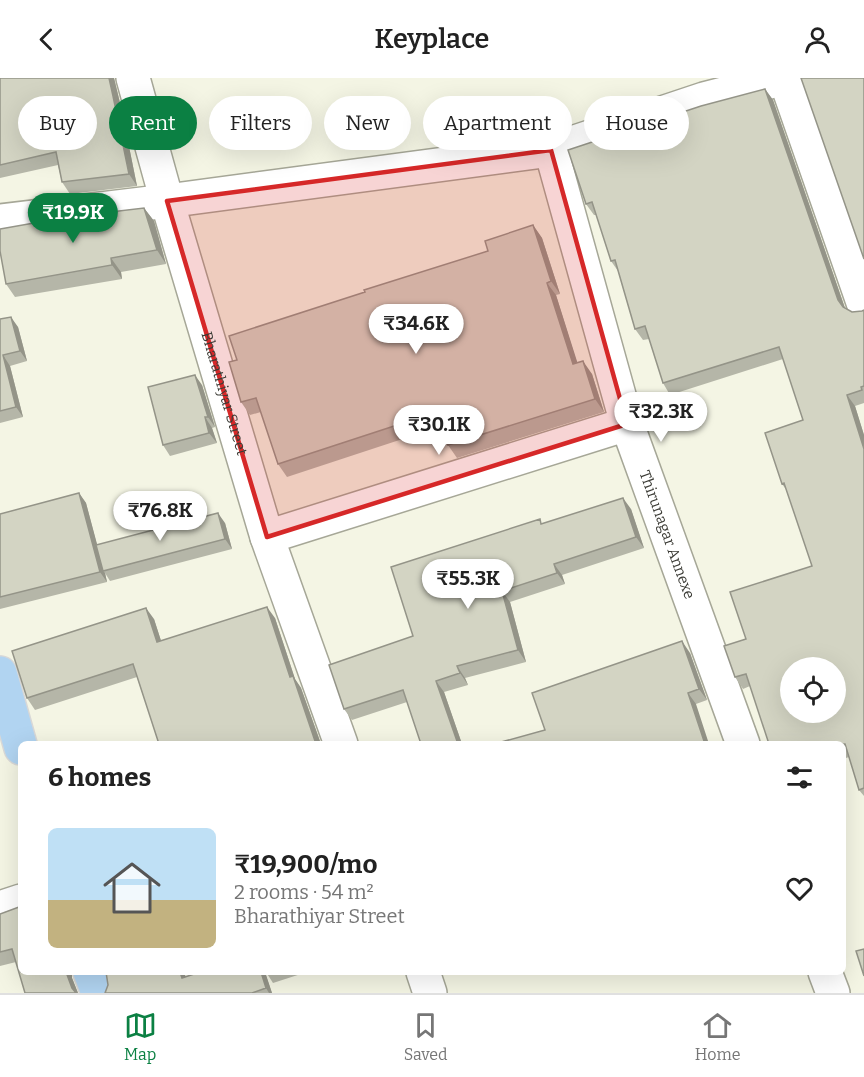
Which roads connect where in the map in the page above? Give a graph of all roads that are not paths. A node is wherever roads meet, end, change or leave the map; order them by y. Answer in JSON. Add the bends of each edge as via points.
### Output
{"nodes":[{"id":1,"x":134,"y":78,"type":"edge"},
{"id":2,"x":785,"y":78,"type":"edge"},
{"id":3,"x":701,"y":88,"type":"edge"},
{"id":4,"x":572,"y":141,"type":"edge"},
{"id":5,"x":551,"y":150,"type":"joint"},
{"id":6,"x":167,"y":201,"type":"junction"},
{"id":7,"x":0,"y":221,"type":"edge"},
{"id":8,"x":864,"y":305,"type":"edge"},
{"id":9,"x":627,"y":423,"type":"junction"},
{"id":10,"x":267,"y":537,"type":"junction"},
{"id":11,"x":0,"y":673,"type":"edge"},
{"id":12,"x":19,"y":741,"type":"edge"},
{"id":13,"x":340,"y":741,"type":"edge"},
{"id":14,"x":742,"y":741,"type":"edge"},
{"id":15,"x":18,"y":902,"type":"edge"},
{"id":16,"x":0,"y":908,"type":"edge"},
{"id":17,"x":91,"y":975,"type":"edge"},
{"id":18,"x":424,"y":975,"type":"edge"},
{"id":19,"x":826,"y":975,"type":"edge"},
{"id":20,"x":98,"y":993,"type":"edge"},
{"id":21,"x":430,"y":993,"type":"edge"},
{"id":22,"x":833,"y":993,"type":"edge"}],
"edges":[{"from":1,"to":6,"type":"street","name":"Bharathiyar Street"},
{"from":2,"to":3,"type":"street"},
{"from":2,"to":8,"type":"street"},
{"from":3,"to":4,"type":"street"},
{"from":5,"to":6,"type":"street"},
{"from":5,"to":9,"type":"street","name":"Thirunagar Annexe"},
{"from":6,"to":7,"type":"street"},
{"from":6,"to":10,"type":"street","name":"Bharathiyar Street"},
{"from":9,"to":10,"type":"street"},
{"from":9,"to":14,"type":"street","name":"Thirunagar Annexe"},
{"from":10,"to":13,"type":"street","name":"Bharathiyar Street"},
{"from":11,"to":12,"type":"main road"},
{"from":15,"to":16,"type":"street"},
{"from":17,"to":20,"type":"main road"},
{"from":18,"to":21,"type":"street"},
{"from":19,"to":22,"type":"street"}]}
